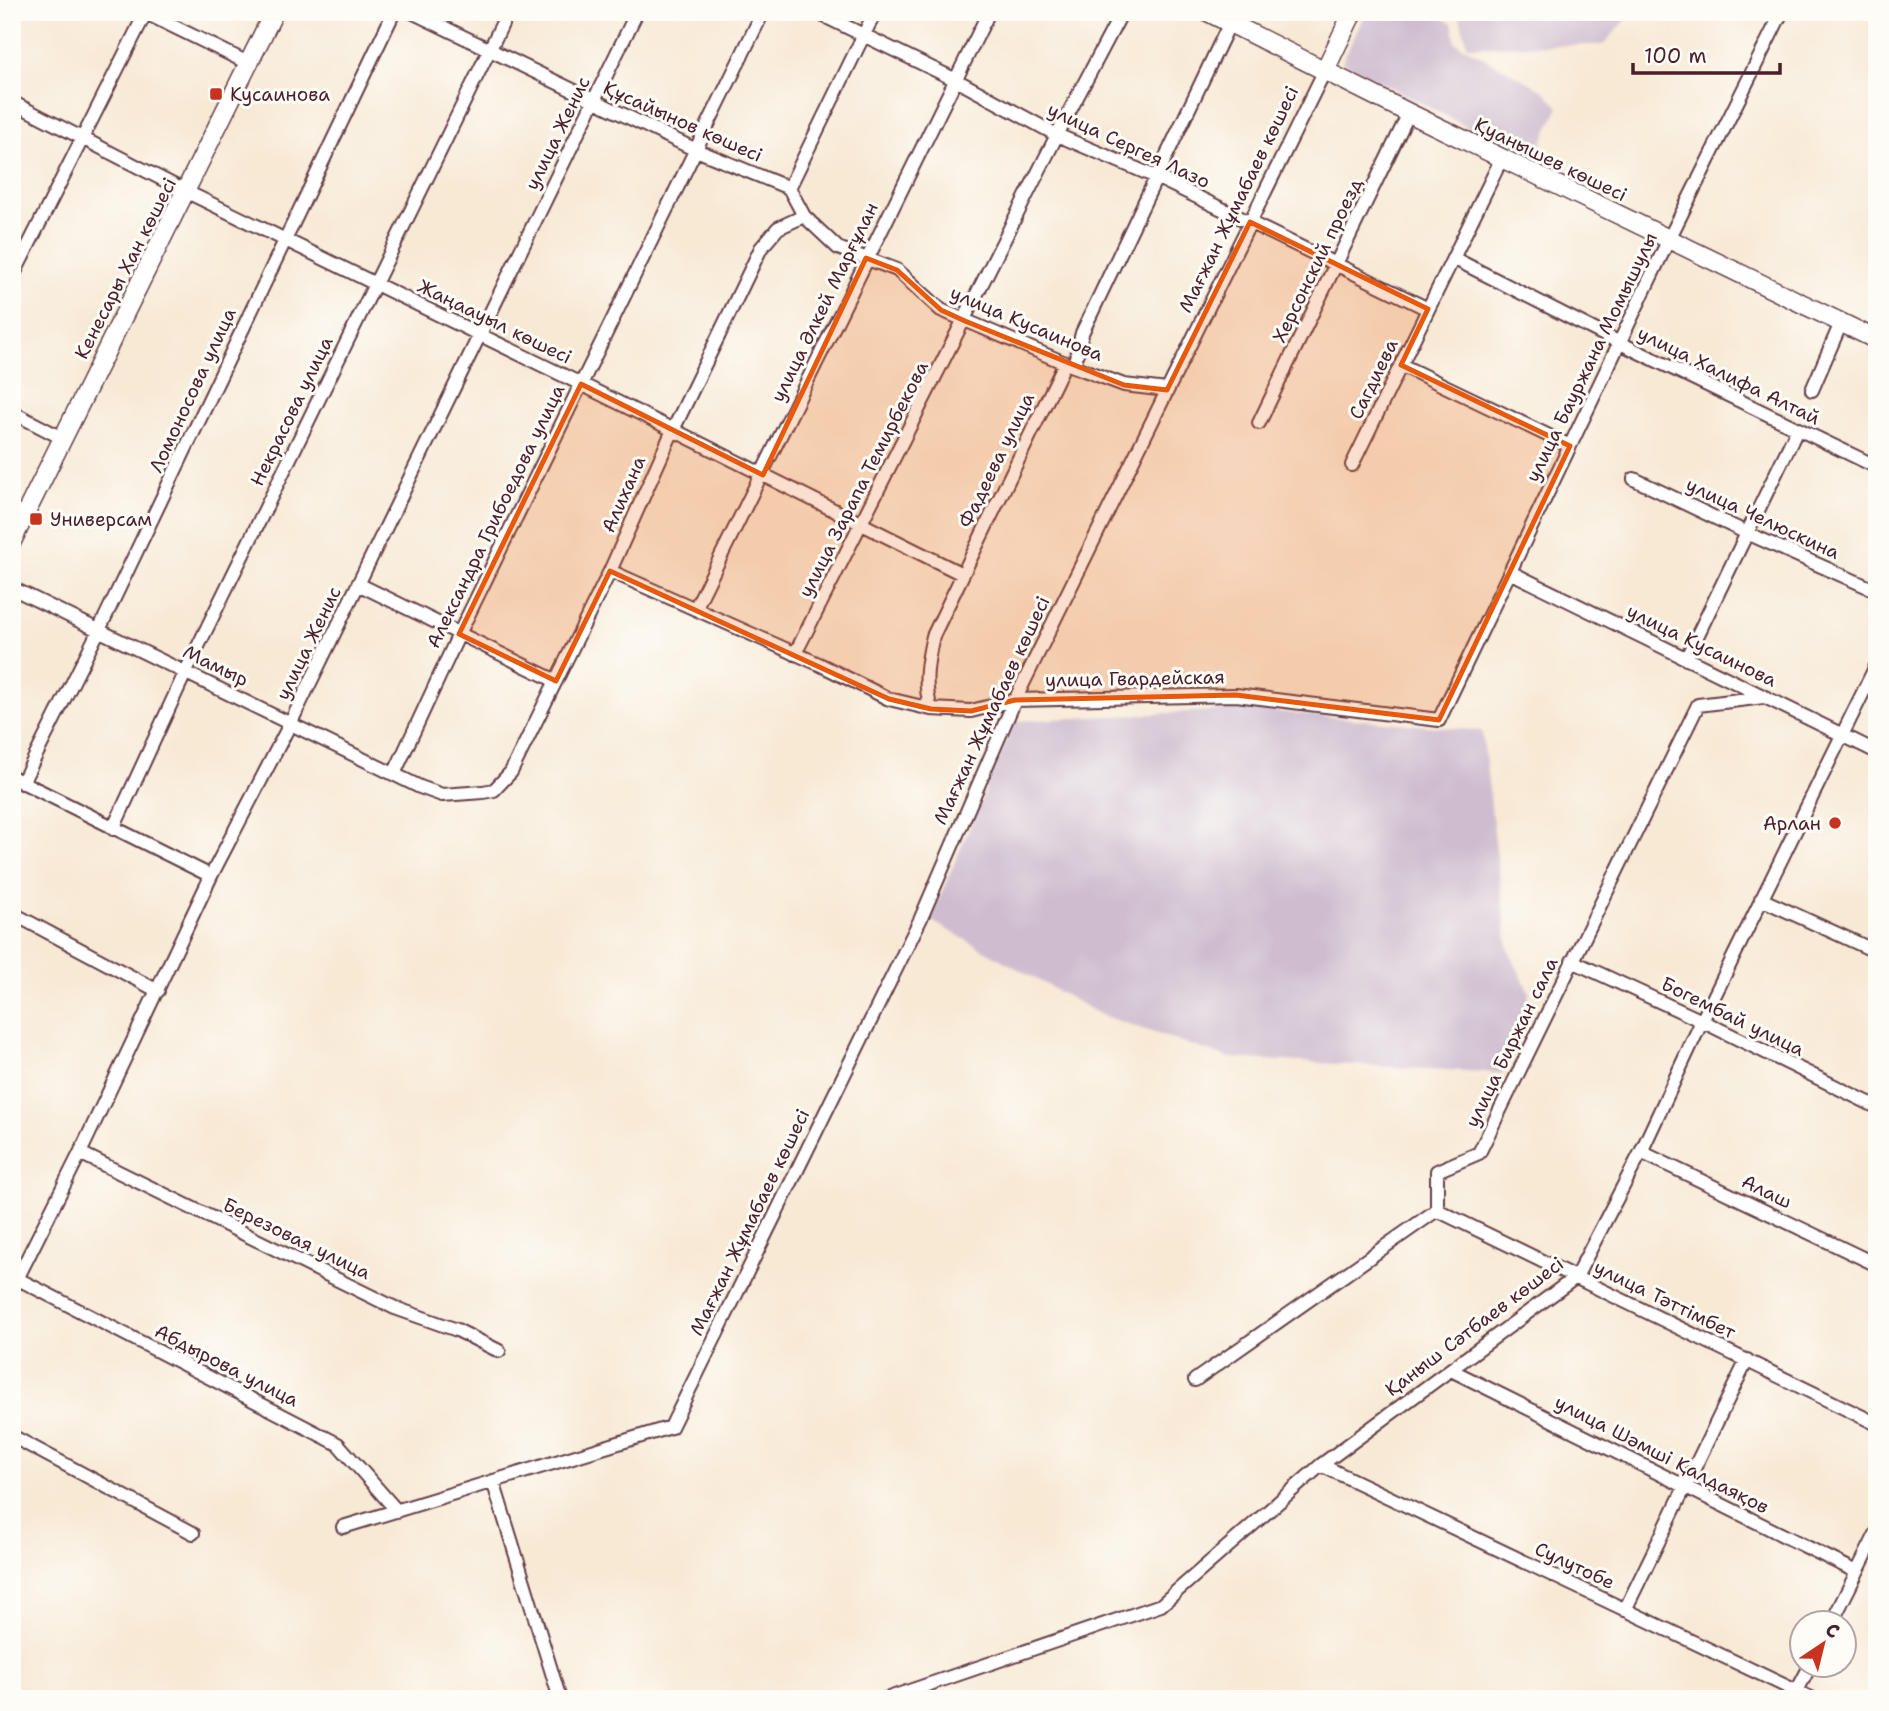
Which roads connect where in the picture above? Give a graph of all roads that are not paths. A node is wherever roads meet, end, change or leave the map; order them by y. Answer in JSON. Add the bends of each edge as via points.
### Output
{"nodes":[{"id":1,"x":145,"y":12,"type":"edge"},
{"id":2,"x":274,"y":12,"type":"edge"},
{"id":3,"x":394,"y":12,"type":"edge"},
{"id":4,"x":412,"y":12,"type":"edge"},
{"id":5,"x":508,"y":12,"type":"edge"},
{"id":6,"x":637,"y":12,"type":"edge"},
{"id":7,"x":763,"y":12,"type":"edge"},
{"id":8,"x":816,"y":12,"type":"edge"},
{"id":9,"x":875,"y":12,"type":"edge"},
{"id":10,"x":989,"y":12,"type":"edge"},
{"id":11,"x":1122,"y":12,"type":"edge"},
{"id":12,"x":1208,"y":12,"type":"edge"},
{"id":13,"x":1353,"y":12,"type":"edge"},
{"id":14,"x":1782,"y":12,"type":"edge"},
{"id":15,"x":1233,"y":18,"type":"edge"},
{"id":16,"x":864,"y":35,"type":"junction"},
{"id":17,"x":490,"y":51,"type":"junction"},
{"id":18,"x":248,"y":63,"type":"junction"},
{"id":19,"x":1325,"y":70,"type":"junction"},
{"id":20,"x":956,"y":80,"type":"junction"},
{"id":21,"x":12,"y":102,"type":"edge"},
{"id":22,"x":593,"y":102,"type":"junction"},
{"id":23,"x":1409,"y":113,"type":"junction"},
{"id":24,"x":1058,"y":135,"type":"junction"},
{"id":25,"x":82,"y":139,"type":"junction"},
{"id":26,"x":696,"y":150,"type":"junction"},
{"id":27,"x":1502,"y":158,"type":"junction"},
{"id":28,"x":1156,"y":177,"type":"junction"},
{"id":29,"x":789,"y":188,"type":"junction"},
{"id":30,"x":187,"y":192,"type":"junction"},
{"id":31,"x":804,"y":216,"type":"junction"},
{"id":32,"x":1250,"y":222,"type":"junction"},
{"id":33,"x":1669,"y":239,"type":"junction"},
{"id":34,"x":285,"y":240,"type":"junction"},
{"id":35,"x":866,"y":258,"type":"junction"},
{"id":36,"x":1453,"y":258,"type":"junction"},
{"id":37,"x":1336,"y":265,"type":"junction"},
{"id":38,"x":12,"y":278,"type":"edge"},
{"id":39,"x":373,"y":284,"type":"junction"},
{"id":40,"x":1428,"y":309,"type":"junction"},
{"id":41,"x":965,"y":321,"type":"junction"},
{"id":42,"x":1841,"y":323,"type":"junction"},
{"id":43,"x":479,"y":336,"type":"junction"},
{"id":44,"x":1877,"y":340,"type":"edge"},
{"id":45,"x":1620,"y":343,"type":"junction"},
{"id":46,"x":1070,"y":365,"type":"junction"},
{"id":47,"x":1401,"y":365,"type":"junction"},
{"id":48,"x":581,"y":384,"type":"junction"},
{"id":49,"x":1167,"y":390,"type":"junction"},
{"id":50,"x":1812,"y":390,"type":"dead end"},
{"id":51,"x":12,"y":412,"type":"edge"},
{"id":52,"x":1258,"y":423,"type":"dead end"},
{"id":53,"x":673,"y":430,"type":"junction"},
{"id":54,"x":1797,"y":430,"type":"junction"},
{"id":55,"x":62,"y":438,"type":"junction"},
{"id":56,"x":1570,"y":446,"type":"junction"},
{"id":57,"x":1352,"y":465,"type":"dead end"},
{"id":58,"x":1877,"y":467,"type":"edge"},
{"id":59,"x":763,"y":475,"type":"junction"},
{"id":60,"x":1634,"y":479,"type":"dead end"},
{"id":61,"x":862,"y":524,"type":"junction"},
{"id":62,"x":1747,"y":533,"type":"junction"},
{"id":63,"x":12,"y":541,"type":"edge"},
{"id":64,"x":610,"y":571,"type":"junction"},
{"id":65,"x":1510,"y":572,"type":"junction"},
{"id":66,"x":962,"y":574,"type":"junction"},
{"id":67,"x":358,"y":584,"type":"junction"},
{"id":68,"x":12,"y":588,"type":"edge"},
{"id":69,"x":1877,"y":592,"type":"edge"},
{"id":70,"x":695,"y":609,"type":"junction"},
{"id":71,"x":99,"y":630,"type":"junction"},
{"id":72,"x":459,"y":634,"type":"junction"},
{"id":73,"x":795,"y":654,"type":"junction"},
{"id":74,"x":1686,"y":659,"type":"junction"},
{"id":75,"x":1877,"y":664,"type":"edge"},
{"id":76,"x":186,"y":671,"type":"junction"},
{"id":77,"x":556,"y":681,"type":"junction"},
{"id":78,"x":1763,"y":697,"type":"junction"},
{"id":79,"x":1015,"y":700,"type":"junction"},
{"id":80,"x":931,"y":709,"type":"junction"},
{"id":81,"x":1439,"y":720,"type":"joint"},
{"id":82,"x":290,"y":724,"type":"junction"},
{"id":83,"x":1843,"y":736,"type":"junction"},
{"id":84,"x":1877,"y":752,"type":"edge"},
{"id":85,"x":394,"y":774,"type":"junction"},
{"id":86,"x":17,"y":780,"type":"edge"},
{"id":87,"x":483,"y":792,"type":"joint"},
{"id":88,"x":113,"y":829,"type":"junction"},
{"id":89,"x":211,"y":876,"type":"junction"},
{"id":90,"x":1761,"y":899,"type":"junction"},
{"id":91,"x":12,"y":913,"type":"edge"},
{"id":92,"x":1877,"y":953,"type":"edge"},
{"id":93,"x":1572,"y":961,"type":"junction"},
{"id":94,"x":158,"y":991,"type":"junction"},
{"id":95,"x":1702,"y":1021,"type":"junction"},
{"id":96,"x":1877,"y":1107,"type":"edge"},
{"id":97,"x":1641,"y":1152,"type":"junction"},
{"id":98,"x":80,"y":1153,"type":"junction"},
{"id":99,"x":1437,"y":1210,"type":"junction"},
{"id":100,"x":1877,"y":1265,"type":"edge"},
{"id":101,"x":1576,"y":1277,"type":"junction"},
{"id":102,"x":15,"y":1284,"type":"edge"},
{"id":103,"x":499,"y":1351,"type":"dead end"},
{"id":104,"x":1747,"y":1360,"type":"junction"},
{"id":105,"x":1451,"y":1370,"type":"junction"},
{"id":106,"x":1195,"y":1380,"type":"dead end"},
{"id":107,"x":1877,"y":1424,"type":"edge"},
{"id":108,"x":12,"y":1436,"type":"edge"},
{"id":109,"x":1321,"y":1465,"type":"junction"},
{"id":110,"x":493,"y":1481,"type":"junction"},
{"id":111,"x":1684,"y":1486,"type":"junction"},
{"id":112,"x":397,"y":1511,"type":"junction"},
{"id":113,"x":343,"y":1527,"type":"dead end"},
{"id":114,"x":1877,"y":1532,"type":"edge"},
{"id":115,"x":193,"y":1533,"type":"dead end"},
{"id":116,"x":1857,"y":1572,"type":"junction"},
{"id":117,"x":1625,"y":1610,"type":"junction"},
{"id":118,"x":1838,"y":1610,"type":"edge"},
{"id":119,"x":1802,"y":1680,"type":"edge"},
{"id":120,"x":1797,"y":1691,"type":"junction"},
{"id":121,"x":560,"y":1699,"type":"edge"},
{"id":122,"x":886,"y":1699,"type":"edge"},
{"id":123,"x":1813,"y":1699,"type":"edge"}],
"edges":[{"from":1,"to":18,"type":"street"},
{"from":1,"to":25,"type":"street"},
{"from":2,"to":18,"type":"street","name":"Кенесары Хан көшесі"},
{"from":3,"to":34,"type":"street","name":"Ломоносова улица"},
{"from":4,"to":17,"type":"street","name":"Құсайынов көшесі"},
{"from":5,"to":17,"type":"street","name":"Некрасова улица"},
{"from":6,"to":22,"type":"street","name":"улица Женис"},
{"from":7,"to":26,"type":"street","name":"Александра Грибоедова улица"},
{"from":8,"to":16,"type":"street","name":"улица Сергея Лазо"},
{"from":9,"to":16,"type":"street"},
{"from":10,"to":20,"type":"street","name":"улица Әлкей Марғұлан"},
{"from":11,"to":24,"type":"street","name":"улица Зарапа Темирбекова"},
{"from":12,"to":15,"type":"street","name":"Қуанышев көшесі"},
{"from":13,"to":19,"type":"street","name":"Мағжан Жұмабаев көшесі"},
{"from":14,"to":33,"type":"street","name":"улица Бауржана Момышулы"},
{"from":15,"to":19,"type":"street","name":"Қуанышев көшесі"},
{"from":15,"to":28,"type":"street","name":"Фадеева улица"},
{"from":16,"to":20,"type":"street","name":"улица Сергея Лазо"},
{"from":16,"to":29,"type":"street"},
{"from":17,"to":22,"type":"street","name":"Құсайынов көшесі"},
{"from":17,"to":39,"type":"street","name":"Некрасова улица"},
{"from":18,"to":30,"type":"street","name":"Кенесары Хан көшесі"},
{"from":19,"to":23,"type":"street","name":"Қуанышев көшесі"},
{"from":19,"to":32,"type":"street","name":"Мағжан Жұмабаев көшесі"},
{"from":20,"to":24,"type":"street","name":"улица Сергея Лазо"},
{"from":20,"to":35,"type":"street","name":"улица Әлкей Марғұлан"},
{"from":21,"to":25,"type":"street","name":"Жаңаауыл көшесі"},
{"from":22,"to":26,"type":"street","name":"Құсайынов көшесі"},
{"from":22,"to":43,"type":"street","name":"улица Женис"},
{"from":23,"to":27,"type":"street","name":"Қуанышев көшесі"},
{"from":23,"to":37,"type":"street","name":"Херсонский проезд"},
{"from":24,"to":28,"type":"street","name":"улица Сергея Лазо"},
{"from":24,"to":41,"type":"street","name":"улица Зарапа Темирбекова"},
{"from":25,"to":30,"type":"street","name":"Жаңаауыл көшесі"},
{"from":25,"to":38,"type":"street"},
{"from":26,"to":29,"type":"street","name":"Құсайынов көшесі"},
{"from":26,"to":48,"type":"street","name":"Александра Грибоедова улица"},
{"from":27,"to":33,"type":"street","name":"Қуанышев көшесі"},
{"from":27,"to":36,"type":"street","name":"Сагдиева"},
{"from":28,"to":32,"type":"street","name":"улица Сергея Лазо"},
{"from":28,"to":46,"type":"street","name":"Фадеева улица"},
{"from":29,"to":31,"type":"street","name":"улица Кусаинова"},
{"from":30,"to":34,"type":"street","name":"Жаңаауыл көшесі"},
{"from":30,"to":55,"type":"street","name":"Кенесары Хан көшесі"},
{"from":31,"to":35,"type":"street","name":"улица Кусаинова","via":[[838,248]]},
{"from":31,"to":53,"type":"street","name":"Алихана","via":[[778,228],[761,248]]},
{"from":32,"to":37,"type":"street","name":"улица Сергея Лазо"},
{"from":32,"to":49,"type":"street","name":"Мағжан Жұмабаев көшесі"},
{"from":33,"to":42,"type":"street","name":"Қуанышев көшесі"},
{"from":33,"to":45,"type":"street","name":"улица Бауржана Момышулы"},
{"from":34,"to":39,"type":"street","name":"Жаңаауыл көшесі"},
{"from":34,"to":71,"type":"street","name":"Ломоносова улица"},
{"from":35,"to":41,"type":"street","name":"улица Кусаинова","via":[[897,270],[941,310]]},
{"from":35,"to":59,"type":"street","name":"улица Әлкей Марғұлан"},
{"from":36,"to":40,"type":"street","name":"Сагдиева"},
{"from":36,"to":45,"type":"street","name":"улица Халифа Алтай"},
{"from":37,"to":40,"type":"street","name":"улица Сергея Лазо"},
{"from":37,"to":52,"type":"street","name":"Херсонский проезд"},
{"from":39,"to":43,"type":"street","name":"Жаңаауыл көшесі"},
{"from":39,"to":76,"type":"street","name":"Некрасова улица"},
{"from":40,"to":47,"type":"street","name":"Сагдиева"},
{"from":41,"to":46,"type":"street","name":"улица Кусаинова"},
{"from":41,"to":61,"type":"street","name":"улица Зарапа Темирбекова"},
{"from":42,"to":44,"type":"street","name":"Қуанышев көшесі"},
{"from":42,"to":50,"type":"street"},
{"from":43,"to":48,"type":"street","name":"Жаңаауыл көшесі"},
{"from":43,"to":67,"type":"street","name":"улица Женис"},
{"from":45,"to":54,"type":"street","name":"улица Халифа Алтай"},
{"from":45,"to":56,"type":"street","name":"улица Бауржана Момышулы"},
{"from":46,"to":49,"type":"street","name":"улица Кусаинова","via":[[1124,385]]},
{"from":46,"to":66,"type":"street","name":"Фадеева улица"},
{"from":47,"to":56,"type":"street"},
{"from":47,"to":57,"type":"street","name":"Сагдиева"},
{"from":48,"to":53,"type":"street","name":"Жаңаауыл көшесі"},
{"from":48,"to":72,"type":"street","name":"Александра Грибоедова улица"},
{"from":49,"to":79,"type":"street","name":"Мағжан Жұмабаев көшесі"},
{"from":51,"to":55,"type":"street"},
{"from":53,"to":59,"type":"street","name":"Жаңаауыл көшесі"},
{"from":53,"to":64,"type":"street","name":"Алихана"},
{"from":54,"to":58,"type":"street","name":"улица Халифа Алтай"},
{"from":54,"to":62,"type":"street"},
{"from":55,"to":63,"type":"street","name":"Кенесары Хан көшесі"},
{"from":56,"to":65,"type":"street","name":"улица Бауржана Момышулы"},
{"from":59,"to":61,"type":"street","name":"Жаңаауыл көшесі"},
{"from":59,"to":70,"type":"street","name":"улица Әлкей Марғұлан"},
{"from":60,"to":62,"type":"street","name":"улица Челюскина"},
{"from":61,"to":66,"type":"street","name":"Жаңаауыл көшесі"},
{"from":61,"to":73,"type":"street","name":"улица Зарапа Темирбекова"},
{"from":62,"to":69,"type":"street","name":"улица Челюскина"},
{"from":62,"to":74,"type":"street"},
{"from":64,"to":70,"type":"street","name":"улица Гвардейская"},
{"from":64,"to":77,"type":"street","name":"Алихана"},
{"from":65,"to":74,"type":"street","name":"улица Кусаинова"},
{"from":65,"to":81,"type":"street","name":"улица Бауржана Момышулы"},
{"from":66,"to":80,"type":"street","name":"Фадеева улица","via":[[933,636],[926,687]]},
{"from":67,"to":72,"type":"street"},
{"from":67,"to":82,"type":"street","name":"улица Женис"},
{"from":68,"to":71,"type":"street","name":"Мамыр"},
{"from":70,"to":73,"type":"street","name":"улица Гвардейская"},
{"from":71,"to":76,"type":"street","name":"Мамыр"},
{"from":71,"to":86,"type":"street","name":"Ломоносова улица"},
{"from":72,"to":77,"type":"street"},
{"from":72,"to":85,"type":"street","name":"Александра Грибоедова улица"},
{"from":73,"to":80,"type":"street","name":"улица Гвардейская","via":[[889,699]]},
{"from":74,"to":78,"type":"street","name":"улица Кусаинова"},
{"from":75,"to":83,"type":"street","name":"Қаныш Сәтбаев көшесі"},
{"from":76,"to":82,"type":"street","name":"Мамыр"},
{"from":76,"to":88,"type":"street","name":"Некрасова улица"},
{"from":77,"to":87,"type":"street","name":"Алихана","via":[[511,772],[494,790]]},
{"from":78,"to":83,"type":"street","name":"улица Кусаинова"},
{"from":78,"to":93,"type":"street","name":"улица Биржан сала","via":[[1698,705]]},
{"from":79,"to":80,"type":"street","name":"улица Гвардейская","via":[[971,711]]},
{"from":79,"to":81,"type":"street","name":"улица Гвардейская","via":[[1236,695]]},
{"from":79,"to":110,"type":"street","name":"Мағжан Жұмабаев көшесі","via":[[922,918],[671,1427]]},
{"from":82,"to":85,"type":"street","name":"Мамыр"},
{"from":82,"to":89,"type":"street","name":"улица Женис"},
{"from":83,"to":84,"type":"street","name":"улица Кусаинова"},
{"from":83,"to":90,"type":"street","name":"Қаныш Сәтбаев көшесі"},
{"from":85,"to":87,"type":"street","name":"Мамыр","via":[[442,795]]},
{"from":86,"to":88,"type":"street"},
{"from":88,"to":89,"type":"street"},
{"from":89,"to":94,"type":"street","name":"улица Женис"},
{"from":90,"to":92,"type":"street"},
{"from":90,"to":95,"type":"street","name":"Қаныш Сәтбаев көшесі"},
{"from":91,"to":94,"type":"street"},
{"from":93,"to":95,"type":"street","name":"Богембай улица"},
{"from":93,"to":99,"type":"street","name":"улица Биржан сала","via":[[1479,1153],[1437,1171]]},
{"from":94,"to":98,"type":"street","name":"улица Женис"},
{"from":95,"to":96,"type":"street","name":"Богембай улица"},
{"from":95,"to":97,"type":"street","name":"Қаныш Сәтбаев көшесі"},
{"from":97,"to":100,"type":"street","name":"Алаш"},
{"from":97,"to":101,"type":"street","name":"Қаныш Сәтбаев көшесі"},
{"from":98,"to":102,"type":"street","name":"улица Женис"},
{"from":98,"to":103,"type":"street","name":"Березовая улица","via":[[395,1308]]},
{"from":99,"to":101,"type":"street","name":"улица Тәттімбет"},
{"from":99,"to":106,"type":"street"},
{"from":101,"to":104,"type":"street","name":"улица Тәттімбет"},
{"from":101,"to":105,"type":"street","name":"Қаныш Сәтбаев көшесі"},
{"from":102,"to":112,"type":"street","name":"Абдырова улица","via":[[338,1444]]},
{"from":104,"to":107,"type":"street","name":"улица Тәттімбет"},
{"from":104,"to":111,"type":"street"},
{"from":105,"to":109,"type":"street","name":"Қаныш Сәтбаев көшесі"},
{"from":105,"to":111,"type":"street","name":"улица Шәмші Қалдаяқов"},
{"from":108,"to":115,"type":"street"},
{"from":109,"to":117,"type":"street","name":"Сулутобе"},
{"from":109,"to":122,"type":"street","name":"Қаныш Сәтбаев көшесі","via":[[1161,1605]]},
{"from":110,"to":112,"type":"street"},
{"from":110,"to":121,"type":"street"},
{"from":111,"to":116,"type":"street","name":"улица Шәмші Қалдаяқов"},
{"from":111,"to":117,"type":"street"},
{"from":112,"to":113,"type":"street"},
{"from":114,"to":116,"type":"street"},
{"from":116,"to":118,"type":"street"},
{"from":117,"to":120,"type":"street","name":"Сулутобе"},
{"from":119,"to":120,"type":"street"},
{"from":120,"to":123,"type":"street","name":"Сулутобе"}]}
